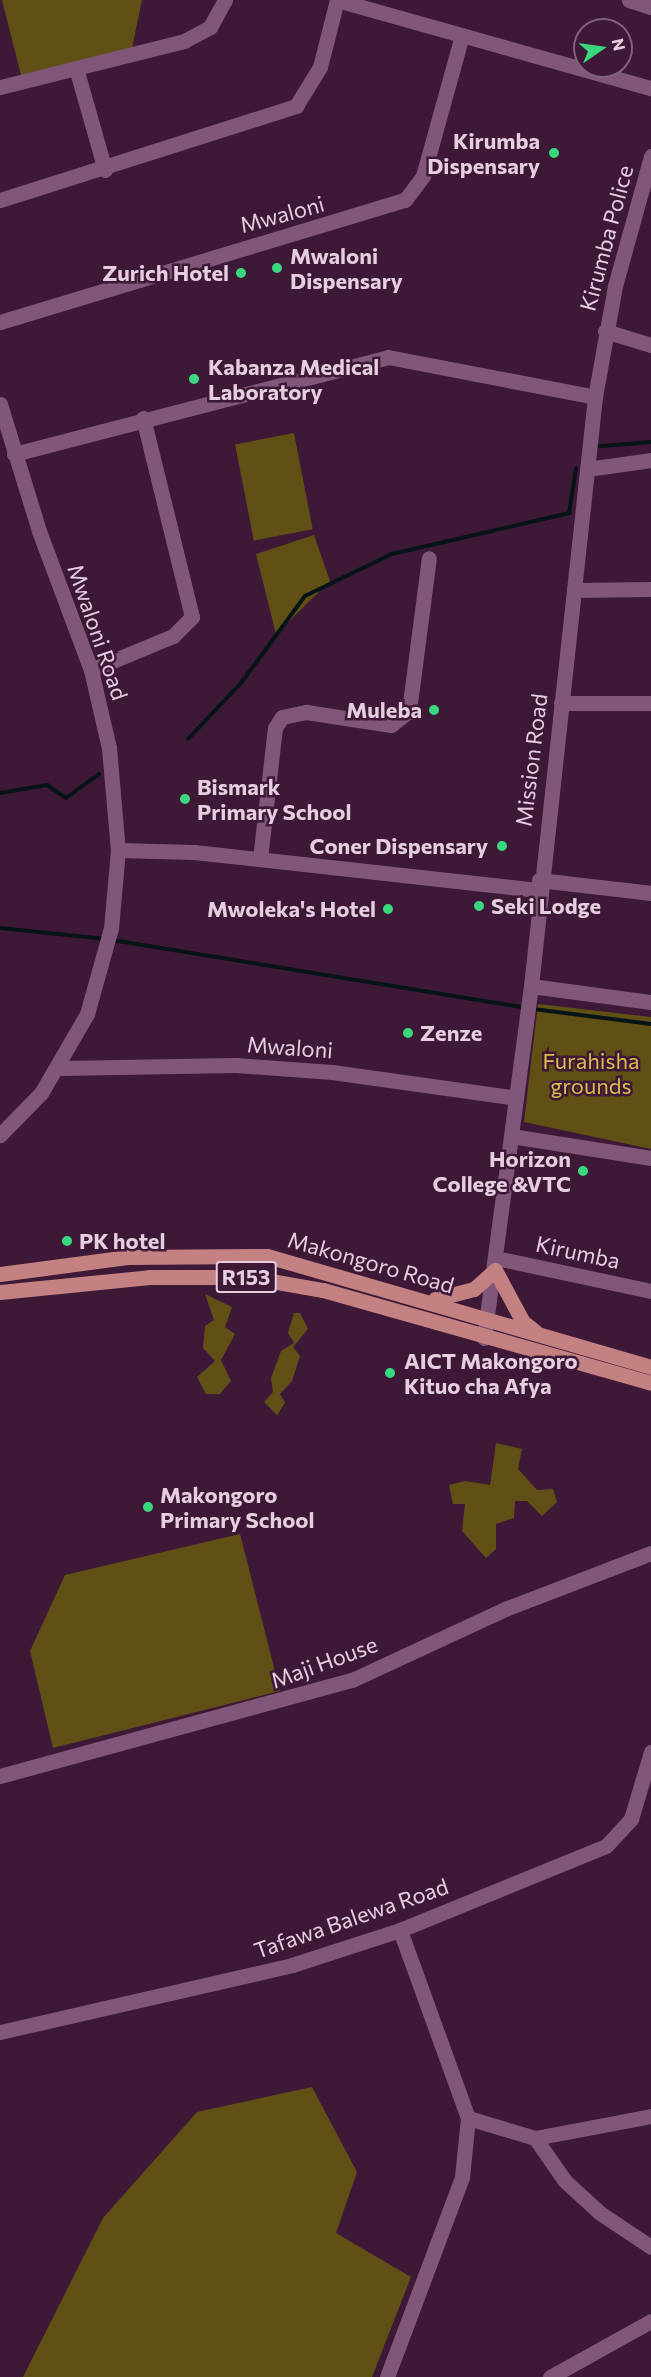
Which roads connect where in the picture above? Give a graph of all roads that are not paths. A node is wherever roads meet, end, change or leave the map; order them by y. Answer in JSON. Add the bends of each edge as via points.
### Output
{"nodes":[{"id":1,"x":225,"y":0,"type":"edge"},
{"id":2,"x":337,"y":0,"type":"edge"},
{"id":3,"x":629,"y":0,"type":"edge"},
{"id":4,"x":651,"y":7,"type":"edge"},
{"id":5,"x":462,"y":35,"type":"junction"},
{"id":6,"x":76,"y":68,"type":"junction"},
{"id":7,"x":0,"y":87,"type":"edge"},
{"id":8,"x":651,"y":88,"type":"edge"},
{"id":9,"x":651,"y":156,"type":"edge"},
{"id":10,"x":105,"y":170,"type":"junction"},
{"id":11,"x":0,"y":200,"type":"edge"},
{"id":12,"x":0,"y":322,"type":"edge"},
{"id":13,"x":605,"y":332,"type":"junction"},
{"id":14,"x":651,"y":345,"type":"edge"},
{"id":15,"x":596,"y":397,"type":"junction"},
{"id":16,"x":0,"y":404,"type":"edge"},
{"id":17,"x":143,"y":418,"type":"junction"},
{"id":18,"x":14,"y":454,"type":"junction"},
{"id":19,"x":651,"y":460,"type":"edge"},
{"id":20,"x":587,"y":469,"type":"junction"},
{"id":21,"x":429,"y":558,"type":"dead end"},
{"id":22,"x":651,"y":589,"type":"edge"},
{"id":23,"x":574,"y":590,"type":"junction"},
{"id":24,"x":91,"y":670,"type":"junction"},
{"id":25,"x":561,"y":703,"type":"junction"},
{"id":26,"x":651,"y":703,"type":"edge"},
{"id":27,"x":118,"y":850,"type":"junction"},
{"id":28,"x":260,"y":859,"type":"junction"},
{"id":29,"x":538,"y":885,"type":"junction"},
{"id":30,"x":651,"y":893,"type":"edge"},
{"id":31,"x":530,"y":992,"type":"junction"},
{"id":32,"x":651,"y":1002,"type":"edge"},
{"id":33,"x":60,"y":1068,"type":"junction"},
{"id":34,"x":516,"y":1098,"type":"junction"},
{"id":35,"x":0,"y":1135,"type":"edge"},
{"id":36,"x":511,"y":1136,"type":"junction"},
{"id":37,"x":651,"y":1158,"type":"edge"},
{"id":38,"x":496,"y":1264,"type":"junction"},
{"id":39,"x":0,"y":1274,"type":"edge"},
{"id":40,"x":651,"y":1291,"type":"edge"},
{"id":41,"x":0,"y":1292,"type":"edge"},
{"id":42,"x":432,"y":1300,"type":"junction"},
{"id":43,"x":487,"y":1320,"type":"junction"},
{"id":44,"x":484,"y":1338,"type":"junction"},
{"id":45,"x":544,"y":1338,"type":"junction"},
{"id":46,"x":651,"y":1367,"type":"edge"},
{"id":47,"x":651,"y":1383,"type":"edge"},
{"id":48,"x":651,"y":1553,"type":"edge"},
{"id":49,"x":651,"y":1752,"type":"edge"},
{"id":50,"x":0,"y":1776,"type":"edge"},
{"id":51,"x":400,"y":1930,"type":"junction"},
{"id":52,"x":0,"y":2032,"type":"edge"},
{"id":53,"x":651,"y":2116,"type":"edge"},
{"id":54,"x":468,"y":2118,"type":"junction"},
{"id":55,"x":534,"y":2138,"type":"junction"},
{"id":56,"x":651,"y":2247,"type":"edge"},
{"id":57,"x":651,"y":2321,"type":"edge"},
{"id":58,"x":389,"y":2377,"type":"edge"},
{"id":59,"x":550,"y":2377,"type":"edge"}],
"edges":[{"from":1,"to":6,"type":"street","via":[[210,27],[184,41]]},
{"from":2,"to":5,"type":"street"},
{"from":2,"to":10,"type":"street","via":[[320,67],[296,106]]},
{"from":3,"to":4,"type":"street"},
{"from":5,"to":8,"type":"street"},
{"from":5,"to":12,"type":"street","name":"Mwaloni","via":[[423,176],[405,200]]},
{"from":6,"to":7,"type":"street"},
{"from":6,"to":10,"type":"street"},
{"from":9,"to":13,"type":"street","name":"Kirumba Police"},
{"from":10,"to":11,"type":"street"},
{"from":13,"to":14,"type":"street"},
{"from":13,"to":15,"type":"street","name":"Mission Road"},
{"from":15,"to":17,"type":"street","via":[[388,357]]},
{"from":15,"to":20,"type":"street","name":"Mission Road"},
{"from":16,"to":18,"type":"street","name":"Mwaloni Road"},
{"from":17,"to":18,"type":"street"},
{"from":17,"to":24,"type":"street","via":[[192,617],[173,636]]},
{"from":18,"to":24,"type":"street","name":"Mwaloni Road"},
{"from":19,"to":20,"type":"street"},
{"from":20,"to":23,"type":"street","name":"Mission Road"},
{"from":21,"to":28,"type":"street","via":[[409,711],[391,724],[306,712],[282,717],[275,728]]},
{"from":22,"to":23,"type":"street"},
{"from":23,"to":25,"type":"street","name":"Mission Road"},
{"from":24,"to":27,"type":"street","name":"Mwaloni Road","via":[[109,748]]},
{"from":25,"to":26,"type":"street"},
{"from":25,"to":29,"type":"street","name":"Mission Road"},
{"from":27,"to":28,"type":"street"},
{"from":27,"to":33,"type":"street","name":"Mwaloni Road","via":[[106,956],[87,1014]]},
{"from":28,"to":29,"type":"street"},
{"from":29,"to":30,"type":"street"},
{"from":29,"to":31,"type":"street","name":"Mission Road"},
{"from":31,"to":32,"type":"street"},
{"from":31,"to":34,"type":"street","name":"Mission Road"},
{"from":33,"to":34,"type":"street","name":"Mwaloni","via":[[248,1066],[332,1072]]},
{"from":33,"to":35,"type":"street","name":"Mwaloni Road"},
{"from":34,"to":36,"type":"street","name":"Mission Road"},
{"from":36,"to":37,"type":"street"},
{"from":36,"to":38,"type":"street","name":"Mission Road"},
{"from":38,"to":40,"type":"street","name":"Kirumba"},
{"from":38,"to":42,"type":"main road","via":[[474,1289]]},
{"from":38,"to":43,"type":"street","name":"Mission Road"},
{"from":38,"to":45,"type":"main road","via":[[523,1322]]},
{"from":39,"to":42,"type":"main road","name":"Makongoro Road","number":"R153","via":[[127,1257],[267,1256]]},
{"from":41,"to":44,"type":"main road","name":"Makongoro Road","number":"R153","via":[[149,1277],[249,1277],[323,1290]]},
{"from":42,"to":43,"type":"main road","name":"Makongoro Road","number":"R153"},
{"from":43,"to":44,"type":"street","name":"Mission Road"},
{"from":43,"to":45,"type":"main road","name":"Makongoro Road","number":"R153"},
{"from":44,"to":47,"type":"main road","name":"Makongoro Road","number":"R153"},
{"from":45,"to":46,"type":"main road","name":"Makongoro Road","number":"R153"},
{"from":48,"to":50,"type":"street","name":"Maji House","via":[[505,1609],[352,1680]]},
{"from":49,"to":51,"type":"street","name":"Tafawa Balewa Road","via":[[631,1819],[606,1846]]},
{"from":51,"to":52,"type":"street","name":"Tafawa Balewa Road","via":[[292,1965]]},
{"from":51,"to":54,"type":"street"},
{"from":53,"to":55,"type":"street"},
{"from":54,"to":55,"type":"street"},
{"from":54,"to":58,"type":"street","via":[[462,2177]]},
{"from":55,"to":56,"type":"street","via":[[565,2181],[600,2213]]},
{"from":57,"to":59,"type":"street"}]}
